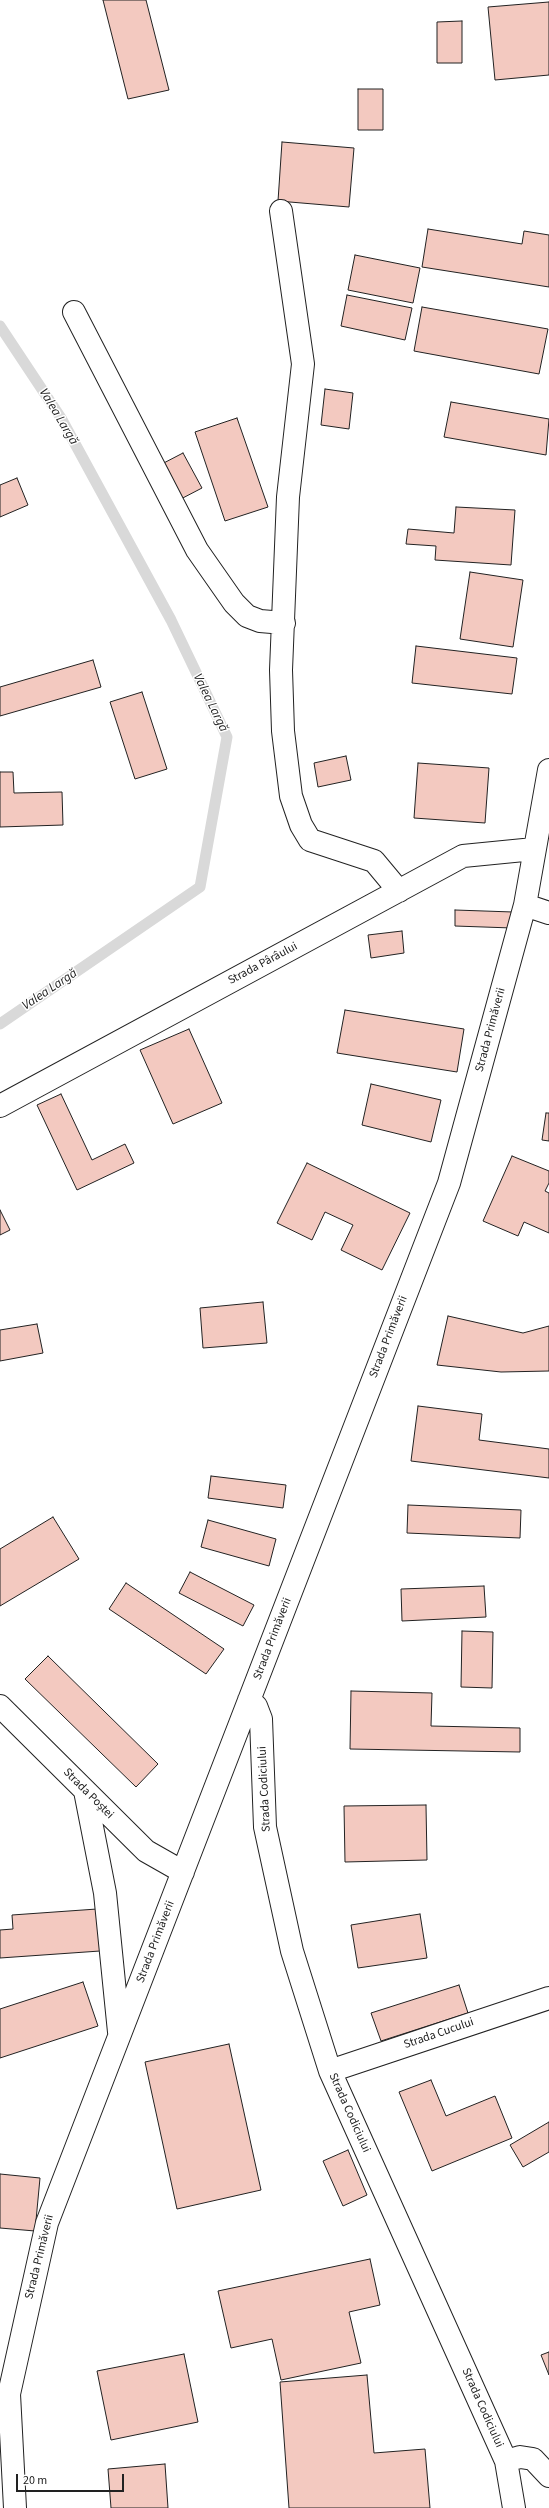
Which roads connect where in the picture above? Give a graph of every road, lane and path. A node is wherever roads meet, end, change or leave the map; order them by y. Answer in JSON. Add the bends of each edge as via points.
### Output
{"nodes":[{"id":1,"x":281,"y":211,"type":"dead end"},
{"id":2,"x":74,"y":312,"type":"dead end"},
{"id":3,"x":284,"y":623,"type":"junction"},
{"id":4,"x":549,"y":770,"type":"edge"},
{"id":5,"x":534,"y":849,"type":"junction"},
{"id":6,"x":399,"y":891,"type":"junction"},
{"id":7,"x":525,"y":905,"type":"junction"},
{"id":8,"x":549,"y":913,"type":"edge"},
{"id":9,"x":0,"y":1106,"type":"edge"},
{"id":10,"x":249,"y":1700,"type":"junction"},
{"id":11,"x":0,"y":1706,"type":"edge"},
{"id":12,"x":85,"y":1791,"type":"junction"},
{"id":13,"x":183,"y":1872,"type":"junction"},
{"id":14,"x":549,"y":1998,"type":"edge"},
{"id":15,"x":119,"y":2036,"type":"junction"},
{"id":16,"x":330,"y":2071,"type":"junction"},
{"id":17,"x":5,"y":2393,"type":"edge"},
{"id":18,"x":506,"y":2461,"type":"junction"},
{"id":19,"x":549,"y":2476,"type":"edge"},
{"id":20,"x":15,"y":2508,"type":"edge"},
{"id":21,"x":514,"y":2508,"type":"edge"}],
"edges":[{"from":1,"to":3,"type":"street","via":[[303,364],[288,497]]},
{"from":2,"to":3,"type":"street","via":[[197,550],[234,603],[247,616],[260,621]]},
{"from":3,"to":6,"type":"street","via":[[281,670],[283,731],[291,796],[301,825],[310,840],[374,861]]},
{"from":4,"to":5,"type":"street","name":"Strada Primăverii"},
{"from":5,"to":6,"type":"street","name":"Strada Pârâului","via":[[463,856]]},
{"from":5,"to":7,"type":"street","name":"Strada Primăverii"},
{"from":6,"to":9,"type":"street","name":"Strada Pârâului"},
{"from":7,"to":8,"type":"street"},
{"from":7,"to":10,"type":"street","name":"Strada Primăverii","via":[[449,1182]]},
{"from":10,"to":13,"type":"street","name":"Strada Primăverii"},
{"from":10,"to":16,"type":"street","name":"Strada Codiciului","via":[[256,1706],[260,1719],[265,1827],[286,1928]]},
{"from":11,"to":12,"type":"street","name":"Strada Poștei"},
{"from":12,"to":13,"type":"street","name":"Strada Poștei","via":[[146,1851]]},
{"from":12,"to":15,"type":"street","via":[[105,1894]]},
{"from":13,"to":15,"type":"street","name":"Strada Primăverii"},
{"from":14,"to":16,"type":"street","name":"Strada Cucului"},
{"from":15,"to":17,"type":"street","name":"Strada Primăverii","via":[[47,2223]]},
{"from":16,"to":18,"type":"street","name":"Strada Codiciului"},
{"from":17,"to":20,"type":"street","name":"Strada Primăverii"},
{"from":18,"to":19,"type":"street","via":[[520,2458],[533,2460]]},
{"from":18,"to":21,"type":"street","name":"Strada Codiciului"}]}
